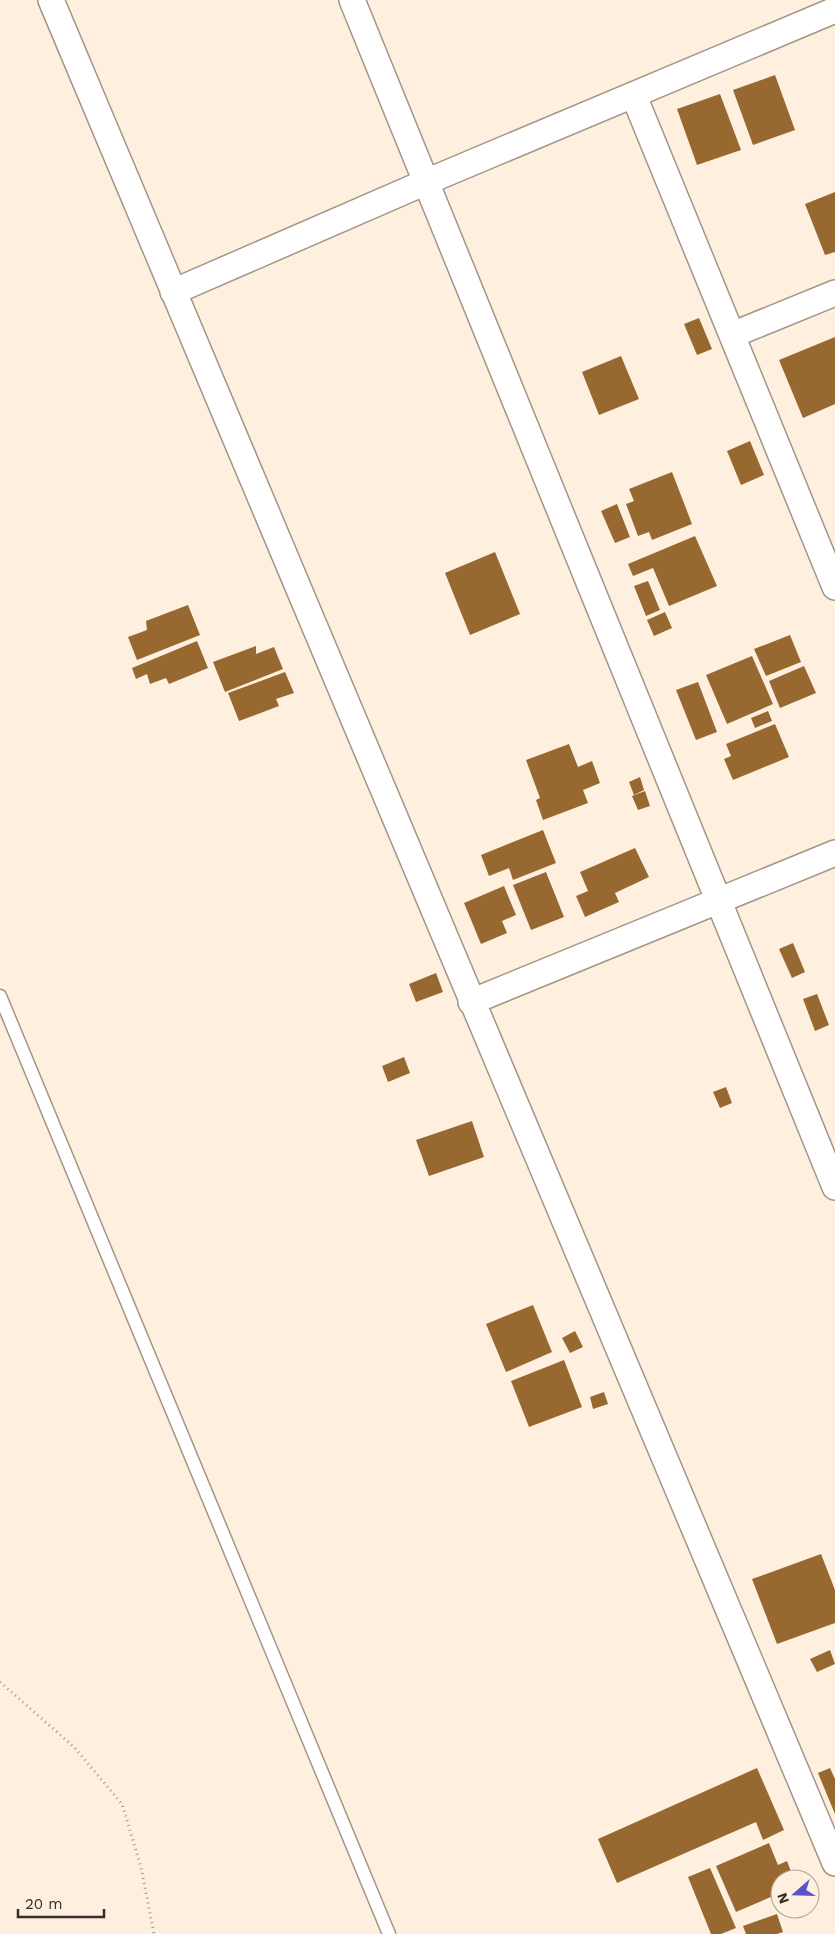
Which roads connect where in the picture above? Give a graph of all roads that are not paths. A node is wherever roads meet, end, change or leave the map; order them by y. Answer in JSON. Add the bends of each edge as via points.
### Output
{"nodes":[{"id":1,"x":51,"y":0,"type":"edge"},
{"id":2,"x":352,"y":0,"type":"edge"},
{"id":3,"x":835,"y":10,"type":"edge"},
{"id":4,"x":634,"y":96,"type":"junction"},
{"id":5,"x":426,"y":182,"type":"junction"},
{"id":6,"x":173,"y":292,"type":"junction"},
{"id":7,"x":835,"y":293,"type":"edge"},
{"id":8,"x":732,"y":335,"type":"junction"},
{"id":9,"x":835,"y":587,"type":"edge"},
{"id":10,"x":835,"y":853,"type":"edge"},
{"id":11,"x":718,"y":901,"type":"junction"},
{"id":12,"x":0,"y":996,"type":"edge"},
{"id":13,"x":471,"y":1002,"type":"junction"},
{"id":14,"x":835,"y":1187,"type":"edge"},
{"id":15,"x":835,"y":1863,"type":"edge"},
{"id":16,"x":389,"y":1934,"type":"edge"}],
"edges":[{"from":1,"to":6,"type":"street"},
{"from":2,"to":5,"type":"street"},
{"from":3,"to":4,"type":"street"},
{"from":4,"to":5,"type":"street"},
{"from":4,"to":8,"type":"street"},
{"from":5,"to":6,"type":"street"},
{"from":5,"to":11,"type":"street"},
{"from":6,"to":13,"type":"street"},
{"from":7,"to":8,"type":"street"},
{"from":8,"to":9,"type":"street"},
{"from":10,"to":11,"type":"street"},
{"from":11,"to":13,"type":"street"},
{"from":11,"to":14,"type":"street"},
{"from":12,"to":16,"type":"lane"},
{"from":13,"to":15,"type":"street"}]}
